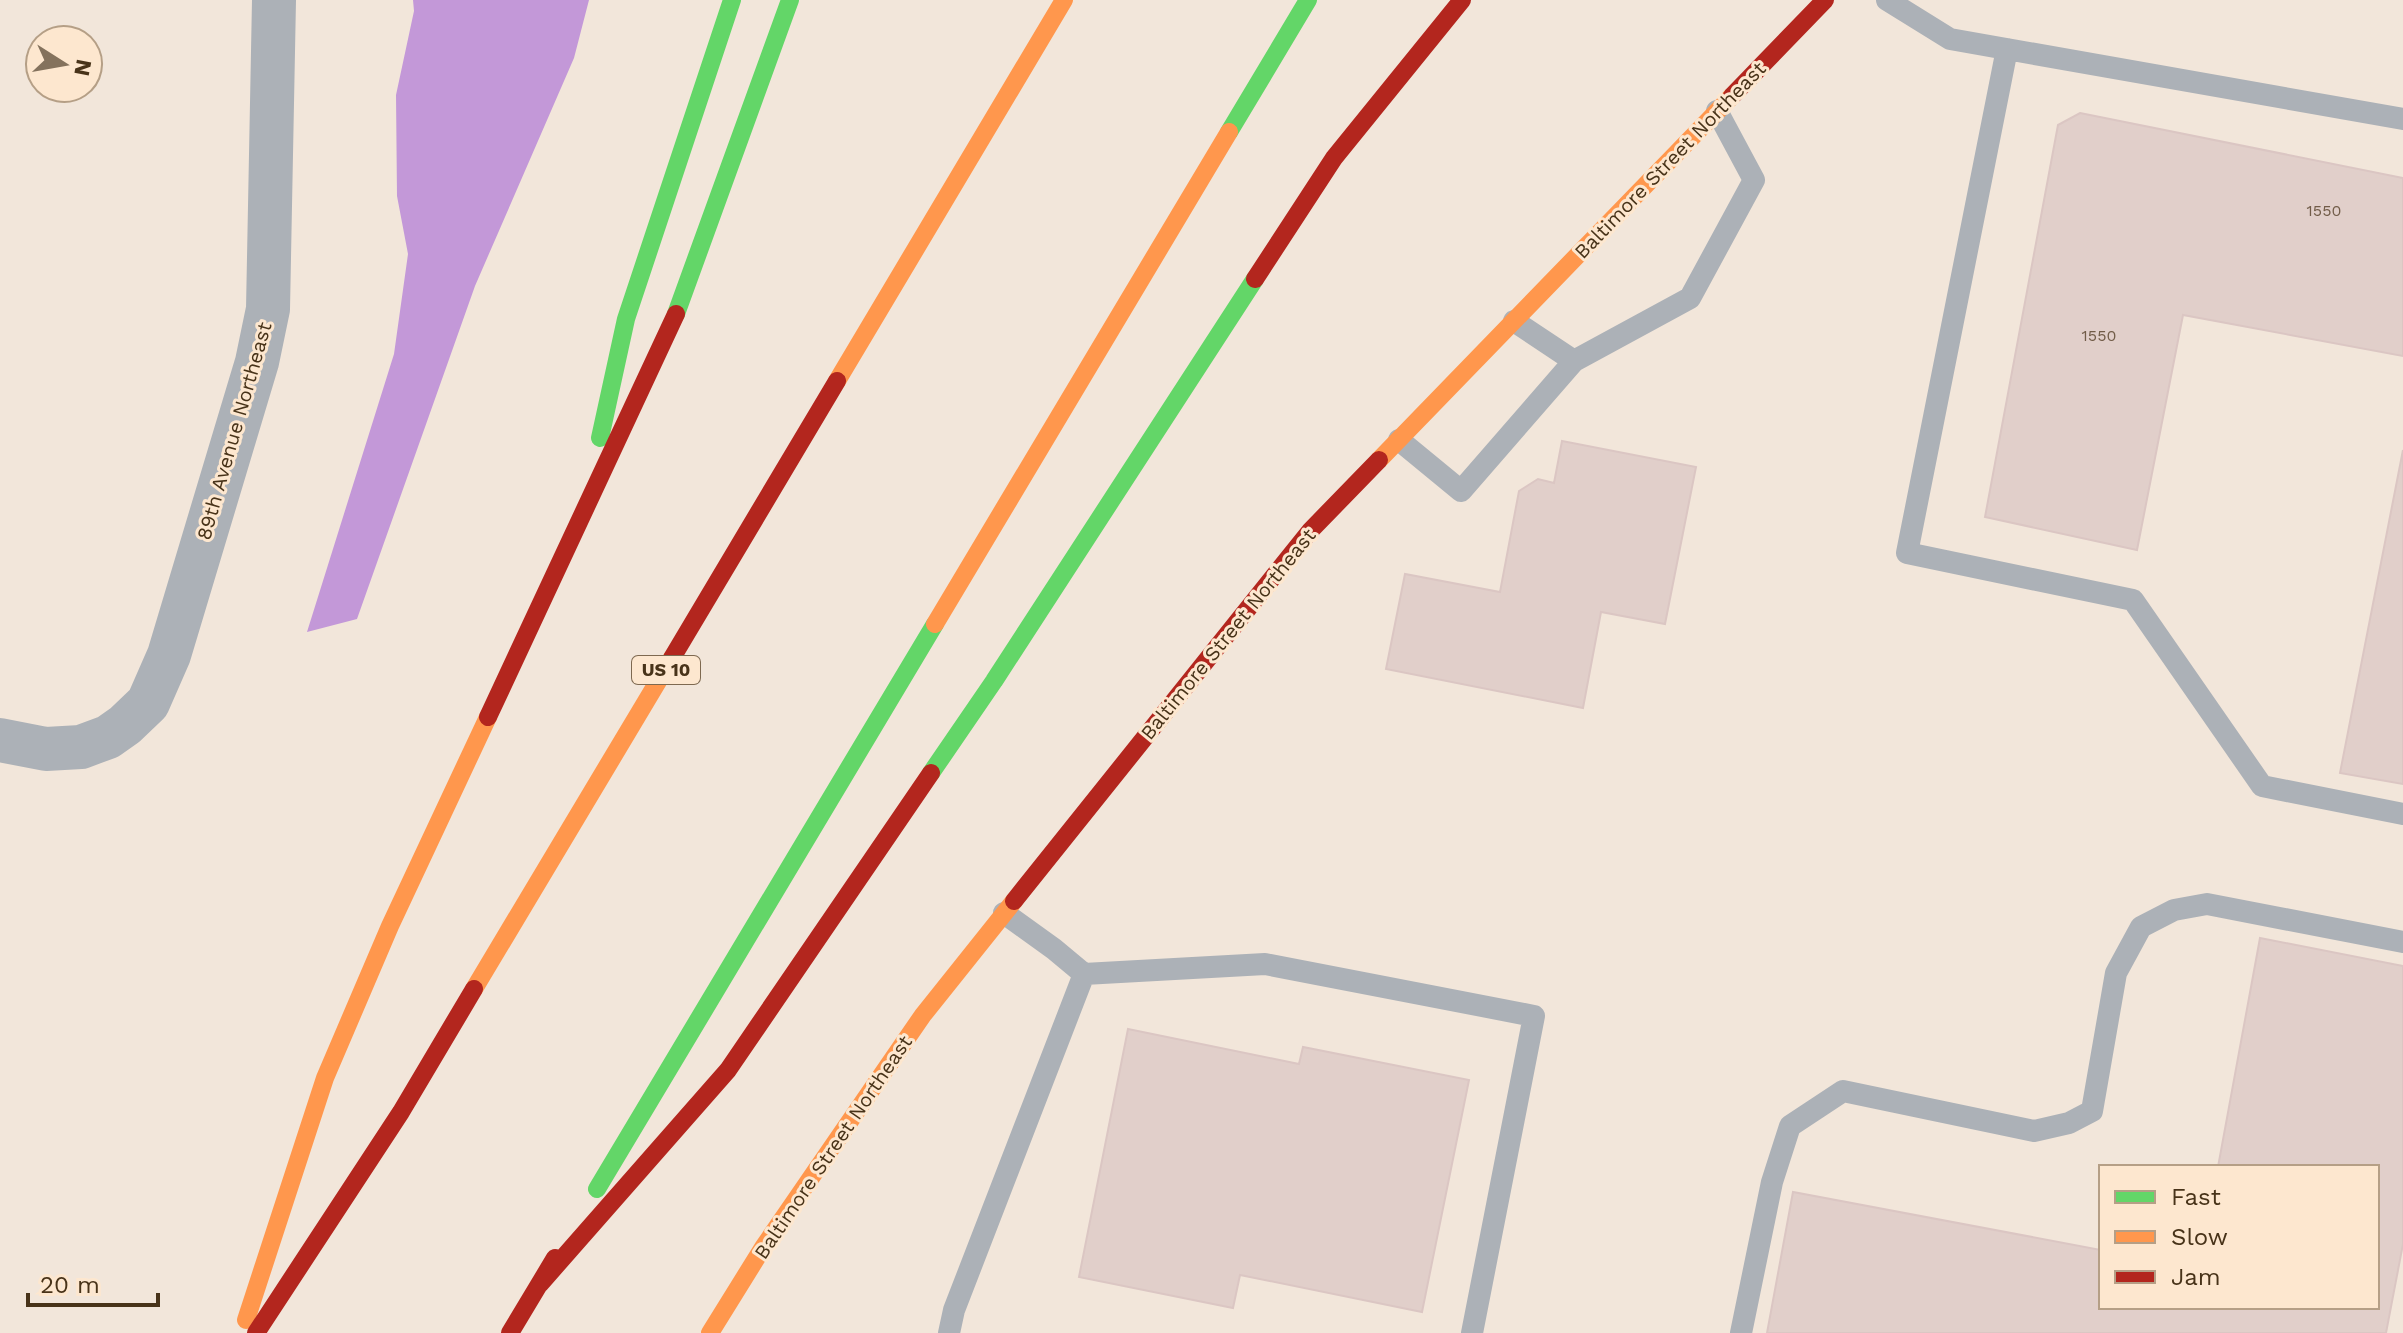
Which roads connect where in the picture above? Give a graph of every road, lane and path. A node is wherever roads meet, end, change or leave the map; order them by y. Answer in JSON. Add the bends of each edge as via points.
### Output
{"nodes":[{"id":1,"x":274,"y":0,"type":"edge"},
{"id":2,"x":732,"y":0,"type":"edge"},
{"id":3,"x":790,"y":0,"type":"edge"},
{"id":4,"x":1064,"y":0,"type":"edge"},
{"id":5,"x":1308,"y":0,"type":"edge"},
{"id":6,"x":1462,"y":0,"type":"edge"},
{"id":7,"x":1825,"y":0,"type":"edge"},
{"id":8,"x":1887,"y":0,"type":"edge"},
{"id":9,"x":2007,"y":49,"type":"junction"},
{"id":10,"x":1717,"y":111,"type":"junction"},
{"id":11,"x":2403,"y":119,"type":"edge"},
{"id":12,"x":1514,"y":321,"type":"junction"},
{"id":13,"x":1574,"y":361,"type":"junction"},
{"id":14,"x":1399,"y":440,"type":"junction"},
{"id":15,"x":583,"y":518,"type":"junction"},
{"id":16,"x":0,"y":740,"type":"edge"},
{"id":17,"x":2403,"y":814,"type":"edge"},
{"id":18,"x":1004,"y":913,"type":"junction"},
{"id":19,"x":2403,"y":942,"type":"edge"},
{"id":20,"x":1084,"y":974,"type":"junction"},
{"id":21,"x":540,"y":1284,"type":"junction"},
{"id":22,"x":242,"y":1333,"type":"edge"},
{"id":23,"x":256,"y":1333,"type":"edge"},
{"id":24,"x":510,"y":1333,"type":"edge"},
{"id":25,"x":710,"y":1333,"type":"edge"},
{"id":26,"x":949,"y":1333,"type":"edge"},
{"id":27,"x":1472,"y":1333,"type":"edge"},
{"id":28,"x":1741,"y":1333,"type":"edge"}],
"edges":[{"from":1,"to":16,"type":"street","name":"89th Avenue Northeast","via":[[268,309],[257,362],[169,655],[148,703],[108,737],[81,747],[46,749]]},
{"from":2,"to":15,"type":"main road","via":[[626,319]]},
{"from":3,"to":15,"type":"main road","via":[[681,304]]},
{"from":4,"to":23,"type":"main road","number":"US 10","via":[[401,1112]]},
{"from":5,"to":21,"type":"main road"},
{"from":6,"to":21,"type":"main road","via":[[1334,158],[994,681],[728,1070]]},
{"from":7,"to":10,"type":"main road","name":"Baltimore Street Northeast"},
{"from":8,"to":9,"type":"lane","via":[[1950,39]]},
{"from":9,"to":11,"type":"lane"},
{"from":9,"to":17,"type":"lane","via":[[1907,553],[2133,600],[2262,786]]},
{"from":10,"to":12,"type":"main road","name":"Baltimore Street Northeast"},
{"from":10,"to":13,"type":"lane","via":[[1754,180],[1690,298]]},
{"from":12,"to":13,"type":"lane"},
{"from":12,"to":14,"type":"main road","name":"Baltimore Street Northeast"},
{"from":13,"to":14,"type":"lane","via":[[1461,491]]},
{"from":14,"to":18,"type":"main road","name":"Baltimore Street Northeast","via":[[1310,531]]},
{"from":15,"to":22,"type":"main road","via":[[390,926],[325,1078]]},
{"from":18,"to":20,"type":"lane"},
{"from":18,"to":25,"type":"main road","name":"Baltimore Street Northeast","via":[[923,1015]]},
{"from":19,"to":28,"type":"lane","via":[[2207,904],[2174,910],[2141,927],[2116,973],[2092,1111],[2034,1131],[1843,1091],[1790,1126],[1772,1182]]},
{"from":20,"to":26,"type":"lane"},
{"from":20,"to":27,"type":"lane","via":[[1265,964],[1534,1016]]},
{"from":21,"to":24,"type":"main road"}]}
